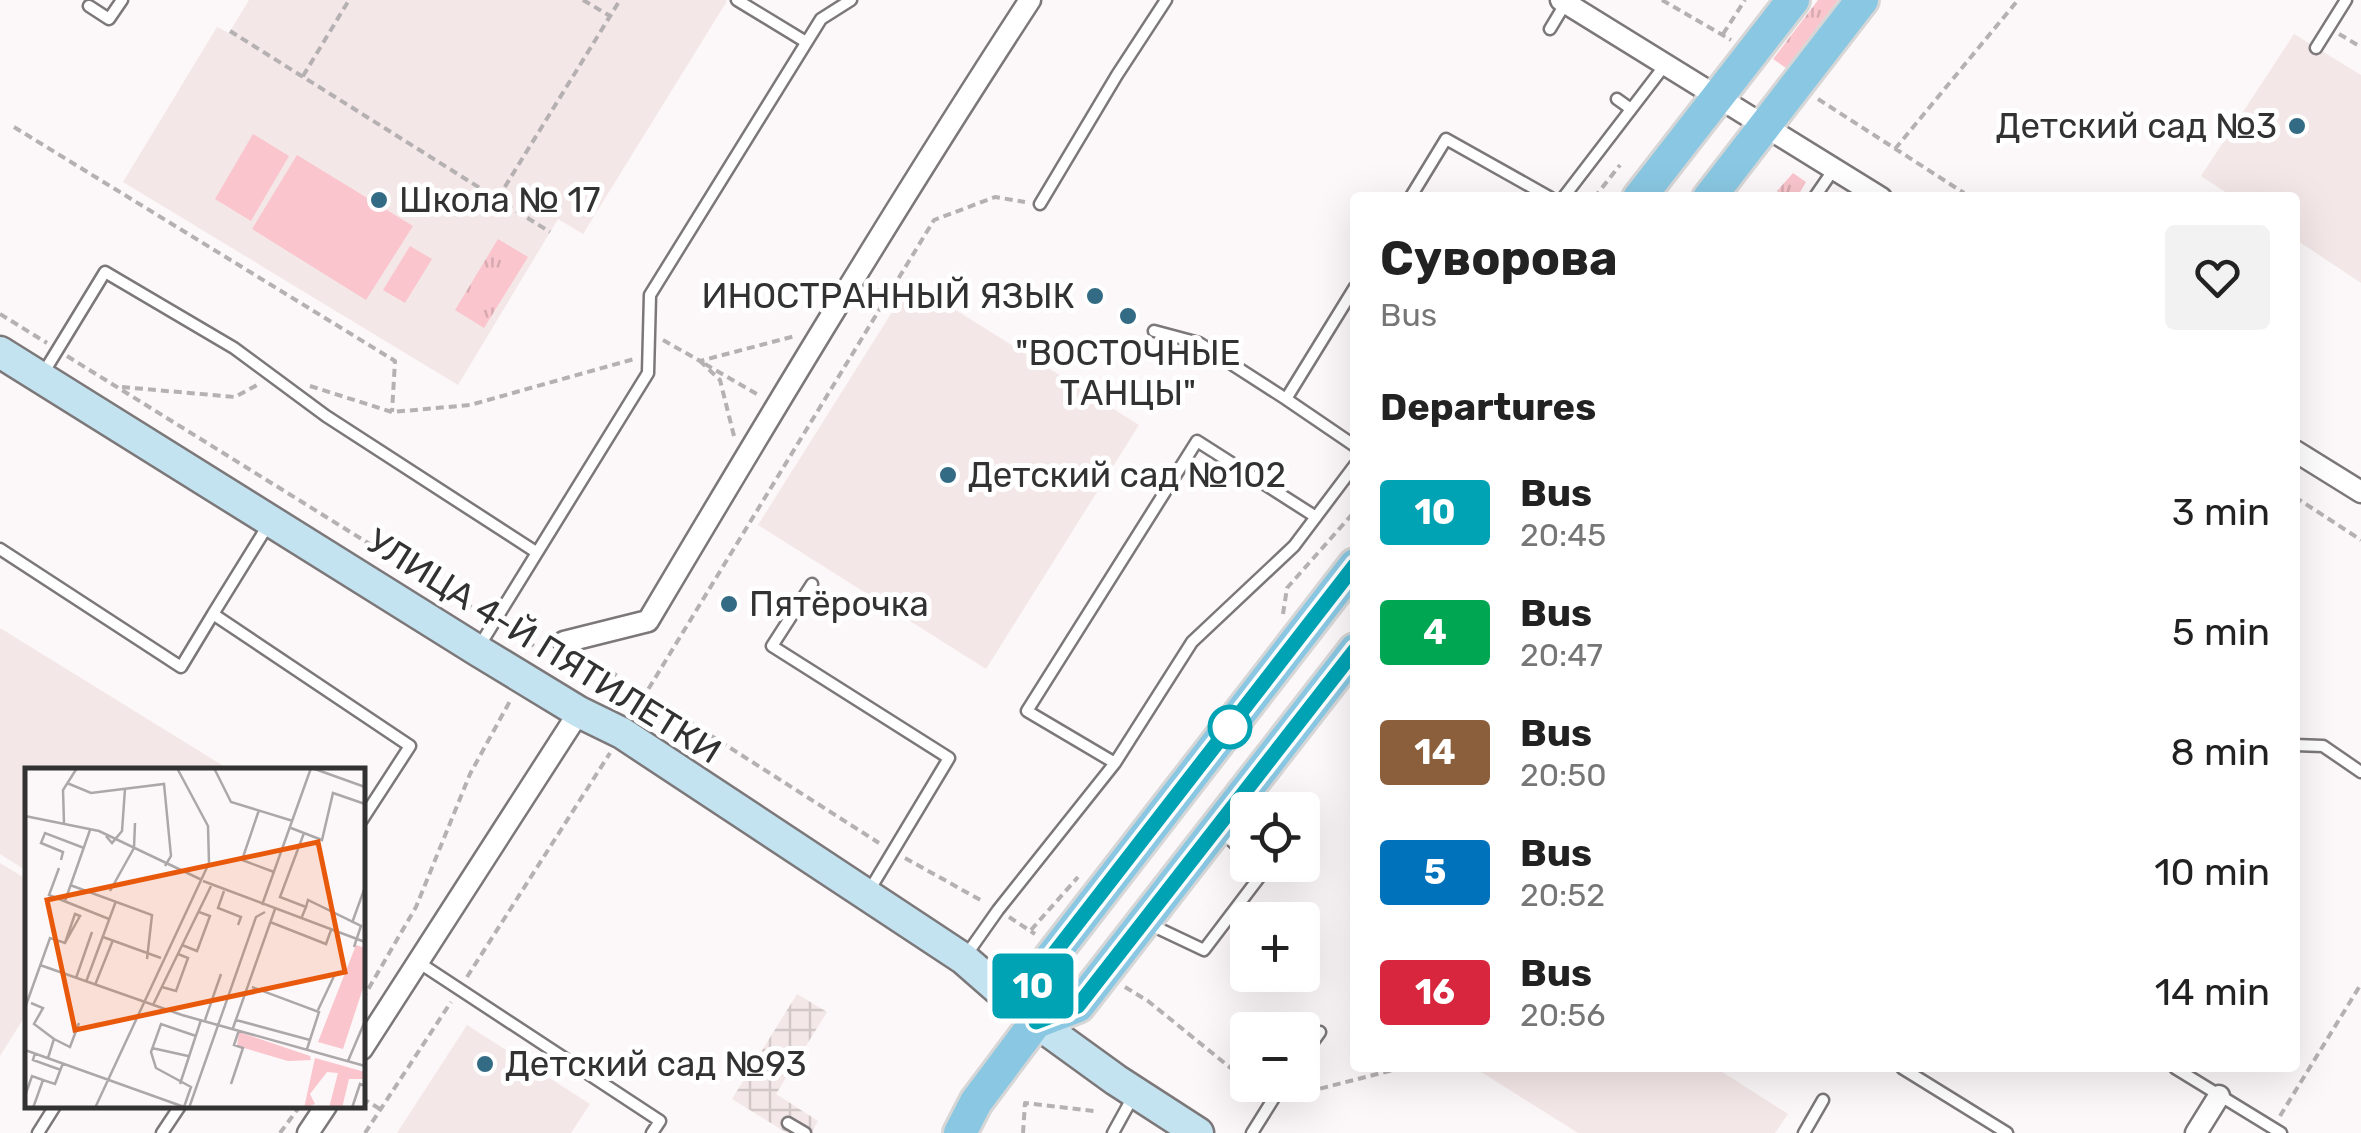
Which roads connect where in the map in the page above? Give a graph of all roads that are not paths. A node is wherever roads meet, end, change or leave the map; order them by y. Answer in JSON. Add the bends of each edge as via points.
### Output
{"nodes":[{"id":1,"x":122,"y":0,"type":"edge"},
{"id":2,"x":737,"y":0,"type":"edge"},
{"id":3,"x":851,"y":0,"type":"edge"},
{"id":4,"x":1030,"y":0,"type":"edge"},
{"id":5,"x":1166,"y":0,"type":"edge"},
{"id":6,"x":1793,"y":0,"type":"edge"},
{"id":7,"x":1862,"y":0,"type":"edge"},
{"id":8,"x":2346,"y":0,"type":"edge"},
{"id":9,"x":1563,"y":1,"type":"edge"},
{"id":10,"x":89,"y":6,"type":"dead end"},
{"id":11,"x":1550,"y":28,"type":"dead end"},
{"id":12,"x":806,"y":42,"type":"junction"},
{"id":13,"x":2316,"y":48,"type":"dead end"},
{"id":14,"x":1665,"y":66,"type":"junction"},
{"id":15,"x":1717,"y":98,"type":"junction"},
{"id":16,"x":1616,"y":99,"type":"dead end"},
{"id":17,"x":1631,"y":110,"type":"junction"},
{"id":18,"x":1763,"y":126,"type":"junction"},
{"id":19,"x":1834,"y":169,"type":"junction"},
{"id":20,"x":1414,"y":192,"type":"edge"},
{"id":21,"x":1541,"y":192,"type":"edge"},
{"id":22,"x":1568,"y":192,"type":"edge"},
{"id":23,"x":1644,"y":192,"type":"edge"},
{"id":24,"x":1714,"y":192,"type":"edge"},
{"id":25,"x":1818,"y":192,"type":"edge"},
{"id":26,"x":1871,"y":192,"type":"edge"},
{"id":27,"x":1040,"y":204,"type":"road end"},
{"id":28,"x":1350,"y":295,"type":"edge"},
{"id":29,"x":1154,"y":331,"type":"dead end"},
{"id":30,"x":0,"y":352,"type":"edge"},
{"id":31,"x":40,"y":378,"type":"junction"},
{"id":32,"x":1286,"y":399,"type":"junction"},
{"id":33,"x":1350,"y":443,"type":"edge"},
{"id":34,"x":2300,"y":454,"type":"edge"},
{"id":35,"x":1350,"y":472,"type":"edge"},
{"id":36,"x":2361,"y":492,"type":"edge"},
{"id":37,"x":1316,"y":517,"type":"junction"},
{"id":38,"x":270,"y":521,"type":"junction"},
{"id":39,"x":0,"y":549,"type":"edge"},
{"id":40,"x":536,"y":552,"type":"junction"},
{"id":41,"x":1350,"y":571,"type":"edge"},
{"id":42,"x":812,"y":584,"type":"dead end"},
{"id":43,"x":214,"y":614,"type":"junction"},
{"id":44,"x":564,"y":642,"type":"road end"},
{"id":45,"x":477,"y":650,"type":"junction"},
{"id":46,"x":1350,"y":656,"type":"edge"},
{"id":47,"x":579,"y":712,"type":"junction"},
{"id":48,"x":2300,"y":745,"type":"edge"},
{"id":49,"x":1115,"y":763,"type":"junction"},
{"id":50,"x":2361,"y":772,"type":"edge"},
{"id":51,"x":365,"y":815,"type":"edge"},
{"id":52,"x":1216,"y":827,"type":"junction"},
{"id":53,"x":1230,"y":840,"type":"edge"},
{"id":54,"x":1256,"y":882,"type":"edge"},
{"id":55,"x":866,"y":896,"type":"junction"},
{"id":56,"x":1144,"y":921,"type":"junction"},
{"id":57,"x":964,"y":959,"type":"junction"},
{"id":58,"x":417,"y":961,"type":"junction"},
{"id":59,"x":1036,"y":1022,"type":"junction"},
{"id":60,"x":365,"y":1044,"type":"edge"},
{"id":61,"x":1909,"y":1072,"type":"edge"},
{"id":62,"x":2181,"y":1072,"type":"edge"},
{"id":63,"x":1135,"y":1092,"type":"junction"},
{"id":64,"x":2219,"y":1096,"type":"junction"},
{"id":65,"x":1823,"y":1100,"type":"dead end"},
{"id":66,"x":1270,"y":1102,"type":"edge"},
{"id":67,"x":54,"y":1108,"type":"edge"},
{"id":68,"x":179,"y":1108,"type":"edge"},
{"id":69,"x":325,"y":1108,"type":"edge"},
{"id":70,"x":788,"y":1123,"type":"dead end"},
{"id":71,"x":2277,"y":1130,"type":"edge"},
{"id":72,"x":38,"y":1133,"type":"edge"},
{"id":73,"x":162,"y":1133,"type":"edge"},
{"id":74,"x":308,"y":1133,"type":"edge"},
{"id":75,"x":652,"y":1133,"type":"edge"},
{"id":76,"x":805,"y":1133,"type":"edge"},
{"id":77,"x":960,"y":1133,"type":"edge"},
{"id":78,"x":1112,"y":1133,"type":"edge"},
{"id":79,"x":1198,"y":1133,"type":"edge"},
{"id":80,"x":1252,"y":1133,"type":"edge"},
{"id":81,"x":1804,"y":1133,"type":"edge"},
{"id":82,"x":2008,"y":1133,"type":"edge"},
{"id":83,"x":2196,"y":1133,"type":"edge"}],
"edges":[{"from":1,"to":10,"type":"lane","via":[[109,20]]},
{"from":2,"to":12,"type":"lane"},
{"from":3,"to":12,"type":"lane","via":[[821,18]]},
{"from":4,"to":44,"type":"street","via":[[648,621]]},
{"from":5,"to":27,"type":"lane"},
{"from":6,"to":15,"type":"main road"},
{"from":7,"to":18,"type":"main road"},
{"from":8,"to":13,"type":"lane"},
{"from":9,"to":11,"type":"lane"},
{"from":9,"to":14,"type":"street"},
{"from":12,"to":40,"type":"lane","via":[[650,294],[648,373]]},
{"from":14,"to":15,"type":"street"},
{"from":14,"to":17,"type":"lane"},
{"from":15,"to":18,"type":"street"},
{"from":15,"to":23,"type":"main road"},
{"from":16,"to":17,"type":"lane"},
{"from":17,"to":22,"type":"lane"},
{"from":18,"to":19,"type":"street"},
{"from":18,"to":24,"type":"main road"},
{"from":19,"to":25,"type":"lane"},
{"from":19,"to":26,"type":"street"},
{"from":20,"to":21,"type":"lane","via":[[1446,140]]},
{"from":28,"to":32,"type":"lane"},
{"from":29,"to":32,"type":"lane","via":[[1199,344]]},
{"from":30,"to":31,"type":"street","name":"УЛИЦА 4-Й ПЯТИЛЕТКИ"},
{"from":31,"to":38,"type":"street","name":"УЛИЦА 4-Й ПЯТИЛЕТКИ"},
{"from":31,"to":40,"type":"lane","via":[[105,272],[234,348]]},
{"from":32,"to":33,"type":"lane"},
{"from":34,"to":36,"type":"street"},
{"from":35,"to":37,"type":"lane"},
{"from":37,"to":49,"type":"lane","via":[[1192,642]]},
{"from":37,"to":49,"type":"lane","via":[[1198,442],[1026,711]]},
{"from":38,"to":43,"type":"lane"},
{"from":38,"to":45,"type":"street","name":"УЛИЦА 4-Й ПЯТИЛЕТКИ"},
{"from":39,"to":43,"type":"lane","via":[[181,667]]},
{"from":40,"to":45,"type":"lane"},
{"from":41,"to":59,"type":"main road","via":[[1032,982]]},
{"from":42,"to":55,"type":"lane","via":[[772,646],[949,758]]},
{"from":43,"to":51,"type":"lane","via":[[410,746]]},
{"from":45,"to":47,"type":"street","name":"УЛИЦА 4-Й ПЯТИЛЕТКИ"},
{"from":46,"to":52,"type":"main road"},
{"from":47,"to":55,"type":"street","name":"УЛИЦА 4-Й ПЯТИЛЕТКИ","via":[[622,733]]},
{"from":47,"to":58,"type":"street"},
{"from":48,"to":50,"type":"lane","via":[[2322,746]]},
{"from":49,"to":57,"type":"lane"},
{"from":52,"to":53,"type":"lane"},
{"from":52,"to":56,"type":"main road"},
{"from":54,"to":56,"type":"lane","via":[[1204,950]]},
{"from":55,"to":57,"type":"street","name":"УЛИЦА 4-Й ПЯТИЛЕТКИ"},
{"from":56,"to":59,"type":"main road","via":[[1078,1006]]},
{"from":57,"to":59,"type":"street","name":"УЛИЦА 4-Й ПЯТИЛЕТКИ"},
{"from":58,"to":60,"type":"street"},
{"from":58,"to":75,"type":"lane","via":[[660,1120]]},
{"from":59,"to":63,"type":"street","name":"УЛИЦА 4-Й ПЯТИЛЕТКИ"},
{"from":59,"to":77,"type":"main road"},
{"from":61,"to":82,"type":"lane"},
{"from":62,"to":64,"type":"lane"},
{"from":63,"to":78,"type":"lane"},
{"from":63,"to":79,"type":"street","name":"УЛИЦА 4-Й ПЯТИЛЕТКИ"},
{"from":64,"to":71,"type":"lane"},
{"from":64,"to":83,"type":"street"},
{"from":65,"to":81,"type":"lane"},
{"from":66,"to":80,"type":"lane"},
{"from":67,"to":72,"type":"lane"},
{"from":68,"to":73,"type":"lane"},
{"from":69,"to":74,"type":"street"},
{"from":70,"to":76,"type":"lane"}]}
